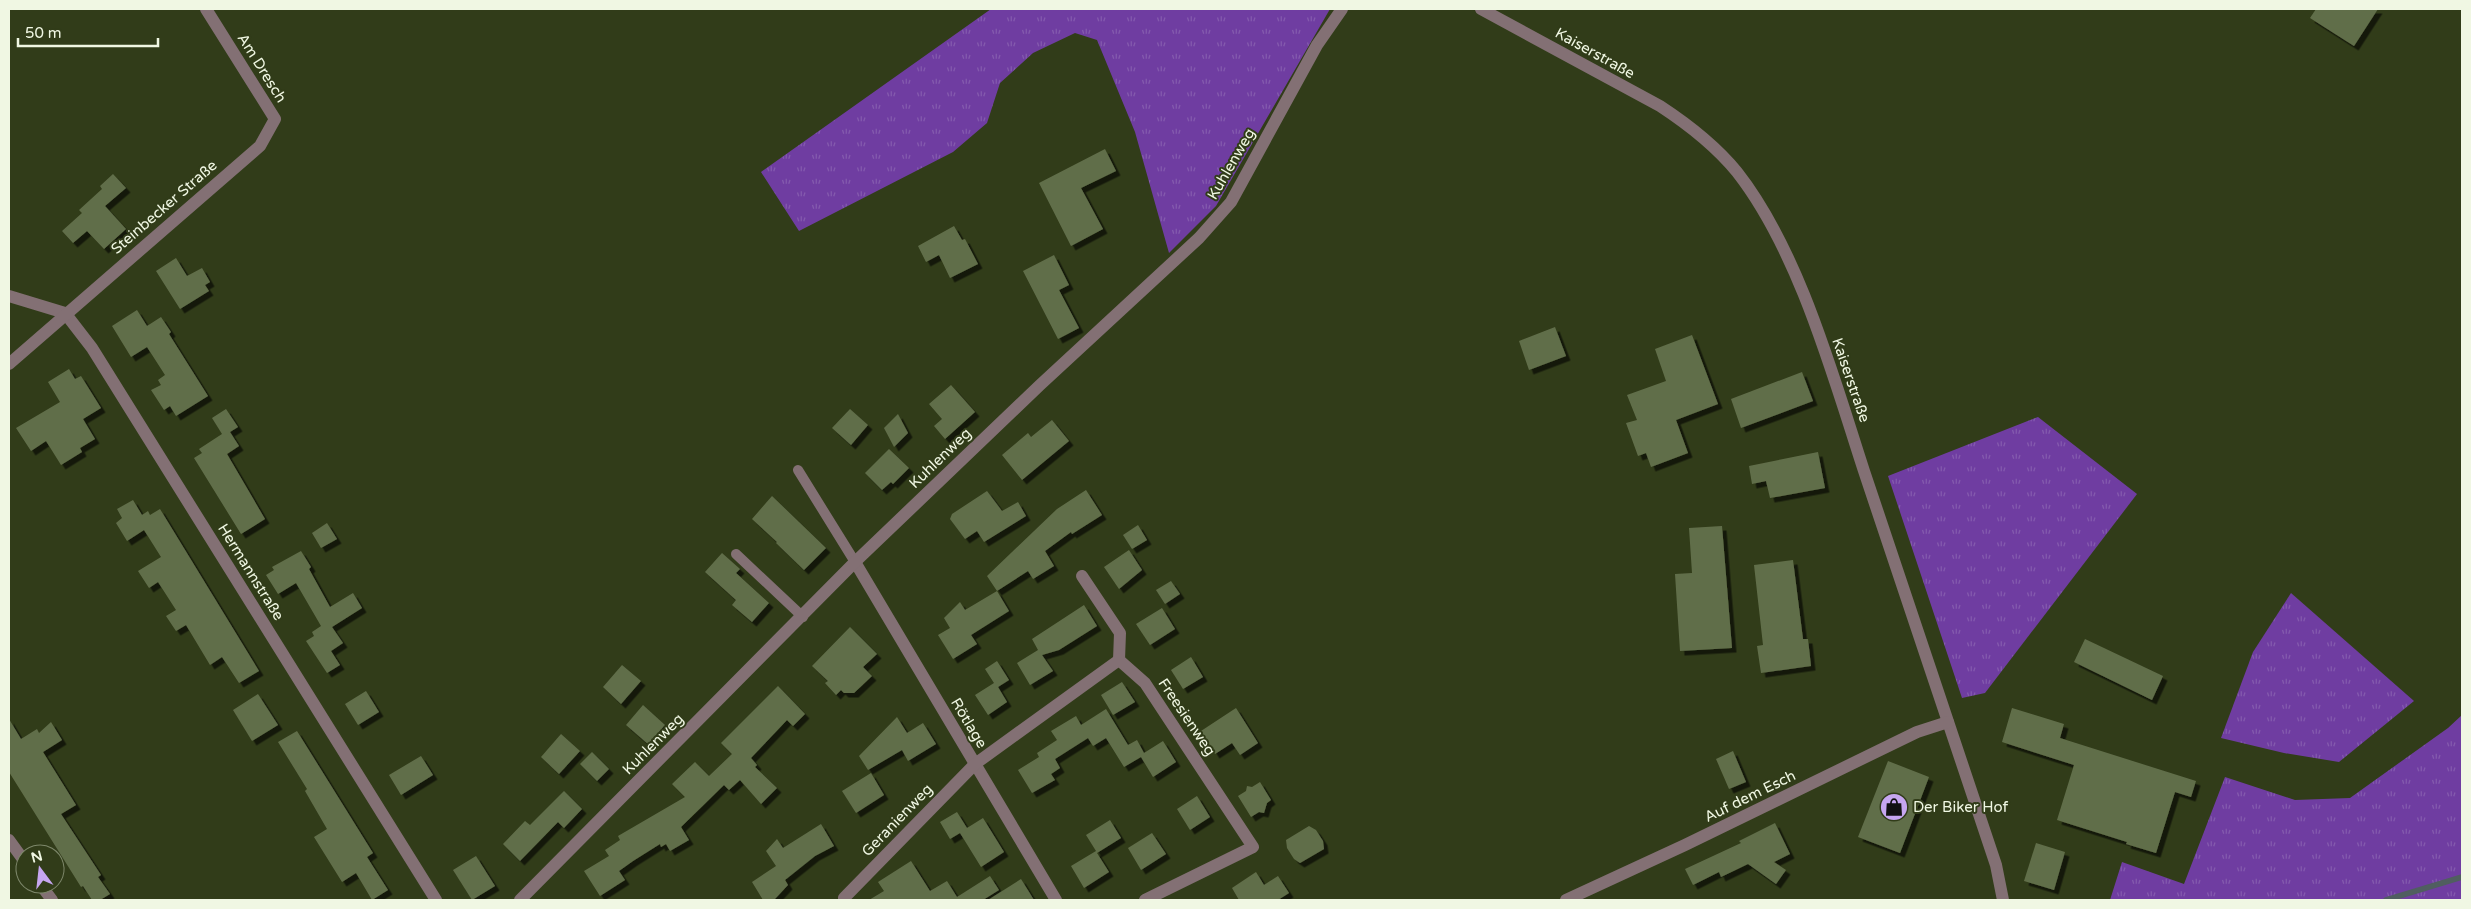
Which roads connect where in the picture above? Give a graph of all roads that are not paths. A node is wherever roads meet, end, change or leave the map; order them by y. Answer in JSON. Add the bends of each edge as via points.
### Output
{"nodes":[{"id":1,"x":206,"y":9,"type":"edge"},
{"id":2,"x":1342,"y":9,"type":"edge"},
{"id":3,"x":1480,"y":9,"type":"edge"},
{"id":4,"x":275,"y":119,"type":"joint"},
{"id":5,"x":9,"y":296,"type":"edge"},
{"id":6,"x":65,"y":313,"type":"junction"},
{"id":7,"x":9,"y":364,"type":"edge"},
{"id":8,"x":798,"y":470,"type":"dead end"},
{"id":9,"x":736,"y":554,"type":"dead end"},
{"id":10,"x":855,"y":562,"type":"junction"},
{"id":11,"x":1082,"y":576,"type":"dead end"},
{"id":12,"x":803,"y":617,"type":"junction"},
{"id":13,"x":1119,"y":660,"type":"junction"},
{"id":14,"x":1948,"y":722,"type":"junction"},
{"id":15,"x":975,"y":764,"type":"junction"},
{"id":16,"x":436,"y":900,"type":"edge"},
{"id":17,"x":520,"y":900,"type":"edge"},
{"id":18,"x":845,"y":900,"type":"edge"},
{"id":19,"x":1056,"y":900,"type":"edge"},
{"id":20,"x":1145,"y":900,"type":"edge"},
{"id":21,"x":1566,"y":900,"type":"edge"},
{"id":22,"x":2003,"y":900,"type":"edge"}],
"edges":[{"from":1,"to":4,"type":"street","name":"Am Dresch"},
{"from":2,"to":10,"type":"street","name":"Kuhlenweg","via":[[1317,45],[1231,202],[1199,238]]},
{"from":3,"to":14,"type":"street","name":"Kaiserstraße","via":[[1660,106],[1685,123],[1712,145],[1737,172],[1757,202],[1802,292]]},
{"from":4,"to":6,"type":"street","name":"Steinbecker Straße","via":[[260,146]]},
{"from":5,"to":6,"type":"street"},
{"from":6,"to":7,"type":"street","name":"Steinbecker Straße"},
{"from":6,"to":16,"type":"street","name":"Hermannstraße","via":[[92,348]]},
{"from":8,"to":10,"type":"lane"},
{"from":9,"to":12,"type":"lane"},
{"from":10,"to":12,"type":"street","name":"Kuhlenweg"},
{"from":10,"to":15,"type":"street","name":"Rötlage"},
{"from":11,"to":13,"type":"street","via":[[1120,633]]},
{"from":12,"to":17,"type":"street","name":"Kuhlenweg"},
{"from":13,"to":15,"type":"street"},
{"from":13,"to":20,"type":"street","name":"Freesienweg","via":[[1144,683],[1253,847]]},
{"from":14,"to":21,"type":"street","name":"Auf dem Esch","via":[[1917,732]]},
{"from":14,"to":22,"type":"street","name":"Kaiserstraße","via":[[1996,865]]},
{"from":15,"to":18,"type":"street","name":"Geranienweg"},
{"from":15,"to":19,"type":"street","name":"Rötlage"}]}
